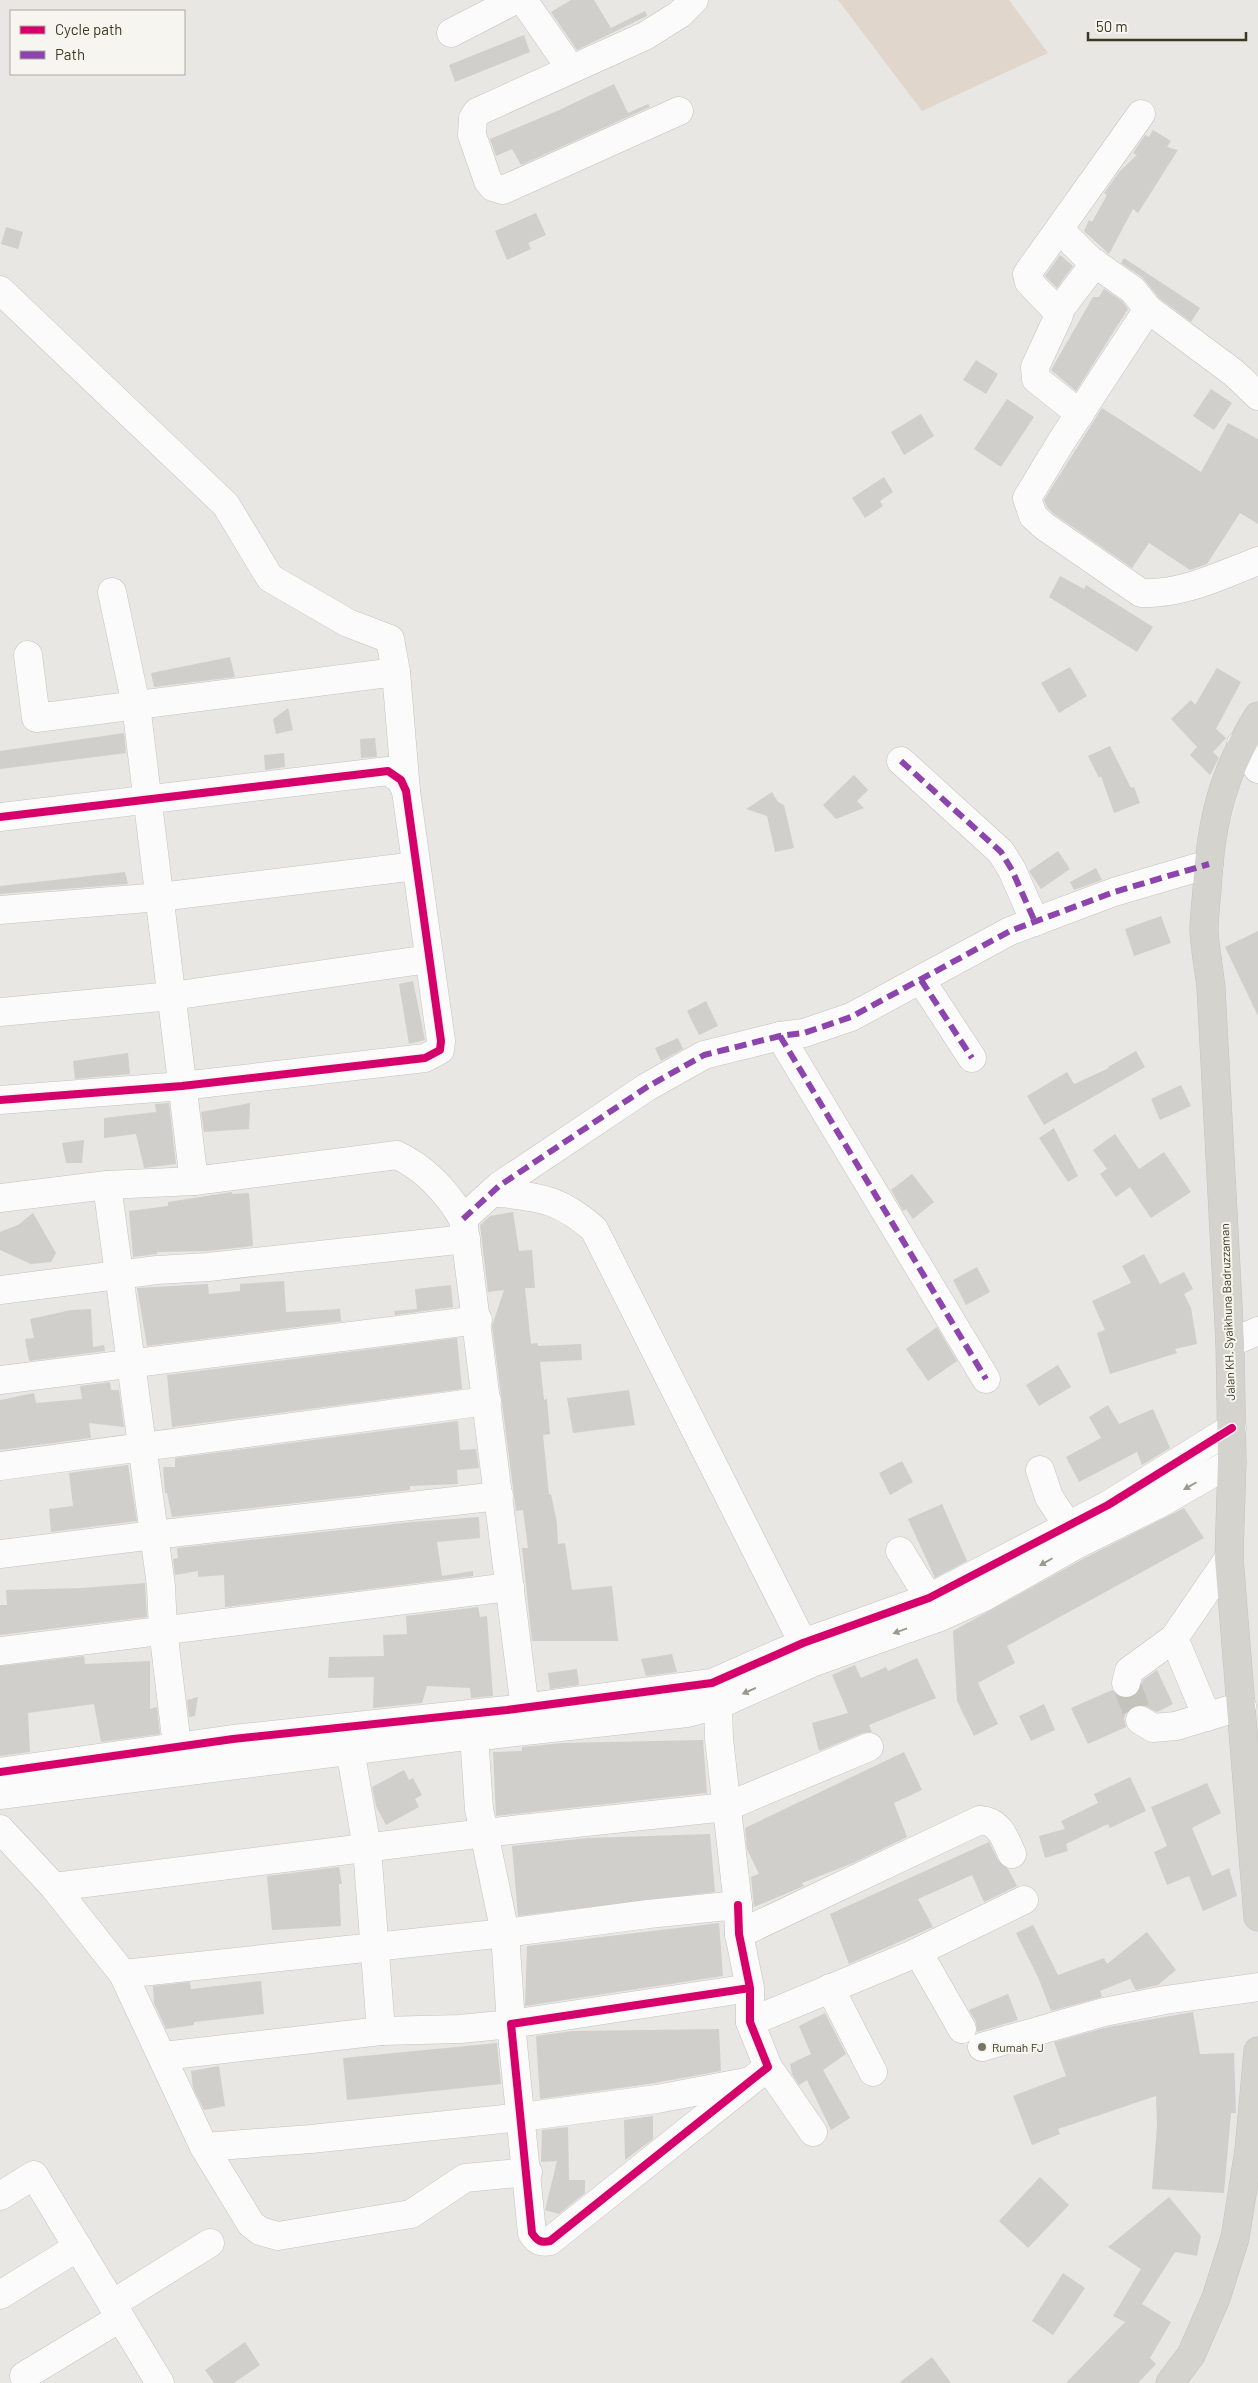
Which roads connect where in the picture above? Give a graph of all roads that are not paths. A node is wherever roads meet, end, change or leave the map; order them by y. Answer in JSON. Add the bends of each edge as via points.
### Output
{"nodes":[{"id":1,"x":515,"y":0,"type":"edge"},
{"id":2,"x":523,"y":0,"type":"edge"},
{"id":3,"x":694,"y":0,"type":"edge"},
{"id":4,"x":451,"y":33,"type":"dead end"},
{"id":5,"x":571,"y":69,"type":"junction"},
{"id":6,"x":679,"y":111,"type":"dead end"},
{"id":7,"x":1141,"y":114,"type":"dead end"},
{"id":8,"x":1060,"y":230,"type":"junction"},
{"id":9,"x":1095,"y":263,"type":"junction"},
{"id":10,"x":0,"y":290,"type":"edge"},
{"id":11,"x":1148,"y":309,"type":"junction"},
{"id":12,"x":1058,"y":312,"type":"junction"},
{"id":13,"x":1258,"y":396,"type":"edge"},
{"id":14,"x":1080,"y":414,"type":"junction"},
{"id":15,"x":1258,"y":561,"type":"edge"},
{"id":16,"x":112,"y":592,"type":"dead end"},
{"id":17,"x":28,"y":656,"type":"dead end"},
{"id":18,"x":396,"y":672,"type":"junction"},
{"id":19,"x":136,"y":705,"type":"junction"},
{"id":20,"x":1258,"y":716,"type":"edge"},
{"id":21,"x":1241,"y":744,"type":"junction"},
{"id":22,"x":901,"y":761,"type":"dead end"},
{"id":23,"x":1258,"y":769,"type":"edge"},
{"id":24,"x":406,"y":791,"type":"junction"},
{"id":25,"x":148,"y":798,"type":"junction"},
{"id":26,"x":0,"y":817,"type":"edge"},
{"id":27,"x":1209,"y":864,"type":"junction"},
{"id":28,"x":416,"y":866,"type":"junction"},
{"id":29,"x":160,"y":897,"type":"junction"},
{"id":30,"x":0,"y":910,"type":"edge"},
{"id":31,"x":1035,"y":922,"type":"junction"},
{"id":32,"x":429,"y":959,"type":"junction"},
{"id":33,"x":920,"y":980,"type":"junction"},
{"id":34,"x":172,"y":996,"type":"junction"},
{"id":35,"x":0,"y":1012,"type":"edge"},
{"id":36,"x":780,"y":1036,"type":"junction"},
{"id":37,"x":972,"y":1058,"type":"dead end"},
{"id":38,"x":182,"y":1086,"type":"junction"},
{"id":39,"x":0,"y":1100,"type":"edge"},
{"id":40,"x":194,"y":1181,"type":"junction"},
{"id":41,"x":107,"y":1184,"type":"junction"},
{"id":42,"x":493,"y":1192,"type":"junction"},
{"id":43,"x":0,"y":1198,"type":"edge"},
{"id":44,"x":465,"y":1229,"type":"junction"},
{"id":45,"x":119,"y":1276,"type":"junction"},
{"id":46,"x":0,"y":1290,"type":"edge"},
{"id":47,"x":478,"y":1320,"type":"junction"},
{"id":48,"x":1258,"y":1331,"type":"edge"},
{"id":49,"x":1230,"y":1343,"type":"junction"},
{"id":50,"x":131,"y":1365,"type":"junction"},
{"id":51,"x":986,"y":1379,"type":"dead end"},
{"id":52,"x":0,"y":1380,"type":"edge"},
{"id":53,"x":487,"y":1400,"type":"junction"},
{"id":54,"x":1232,"y":1428,"type":"junction"},
{"id":55,"x":142,"y":1449,"type":"junction"},
{"id":56,"x":1232,"y":1462,"type":"junction"},
{"id":57,"x":0,"y":1466,"type":"edge"},
{"id":58,"x":1040,"y":1470,"type":"dead end"},
{"id":59,"x":499,"y":1496,"type":"junction"},
{"id":60,"x":154,"y":1535,"type":"junction"},
{"id":61,"x":1072,"y":1535,"type":"junction"},
{"id":62,"x":900,"y":1550,"type":"dead end"},
{"id":63,"x":0,"y":1554,"type":"edge"},
{"id":64,"x":1229,"y":1558,"type":"junction"},
{"id":65,"x":510,"y":1587,"type":"junction"},
{"id":66,"x":934,"y":1607,"type":"junction"},
{"id":67,"x":163,"y":1629,"type":"junction"},
{"id":68,"x":1174,"y":1638,"type":"junction"},
{"id":69,"x":803,"y":1643,"type":"junction"},
{"id":70,"x":0,"y":1650,"type":"edge"},
{"id":71,"x":1126,"y":1683,"type":"dead end"},
{"id":72,"x":715,"y":1694,"type":"junction"},
{"id":73,"x":1248,"y":1714,"type":"edge"},
{"id":74,"x":1206,"y":1717,"type":"junction"},
{"id":75,"x":526,"y":1719,"type":"junction"},
{"id":76,"x":1140,"y":1720,"type":"dead end"},
{"id":77,"x":474,"y":1735,"type":"junction"},
{"id":78,"x":349,"y":1739,"type":"junction"},
{"id":79,"x":870,"y":1747,"type":"dead end"},
{"id":80,"x":175,"y":1759,"type":"junction"},
{"id":81,"x":0,"y":1772,"type":"edge"},
{"id":82,"x":0,"y":1794,"type":"edge"},
{"id":83,"x":726,"y":1807,"type":"junction"},
{"id":84,"x":0,"y":1828,"type":"edge"},
{"id":85,"x":484,"y":1833,"type":"junction"},
{"id":86,"x":367,"y":1848,"type":"junction"},
{"id":87,"x":1012,"y":1854,"type":"dead end"},
{"id":88,"x":54,"y":1887,"type":"junction"},
{"id":89,"x":1024,"y":1900,"type":"dead end"},
{"id":90,"x":738,"y":1905,"type":"junction"},
{"id":91,"x":1258,"y":1917,"type":"edge"},
{"id":92,"x":505,"y":1933,"type":"junction"},
{"id":93,"x":739,"y":1934,"type":"junction"},
{"id":94,"x":376,"y":1946,"type":"junction"},
{"id":95,"x":918,"y":1952,"type":"junction"},
{"id":96,"x":123,"y":1974,"type":"junction"},
{"id":97,"x":750,"y":1988,"type":"junction"},
{"id":98,"x":830,"y":1988,"type":"junction"},
{"id":99,"x":1258,"y":1988,"type":"edge"},
{"id":100,"x":750,"y":2022,"type":"junction"},
{"id":101,"x":511,"y":2024,"type":"junction"},
{"id":102,"x":962,"y":2029,"type":"dead end"},
{"id":103,"x":381,"y":2031,"type":"junction"},
{"id":104,"x":982,"y":2047,"type":"dead end"},
{"id":105,"x":1258,"y":2051,"type":"edge"},
{"id":106,"x":163,"y":2056,"type":"junction"},
{"id":107,"x":873,"y":2072,"type":"dead end"},
{"id":108,"x":758,"y":2074,"type":"junction"},
{"id":109,"x":522,"y":2117,"type":"junction"},
{"id":110,"x":813,"y":2132,"type":"dead end"},
{"id":111,"x":204,"y":2146,"type":"junction"},
{"id":112,"x":528,"y":2172,"type":"junction"},
{"id":113,"x":0,"y":2196,"type":"edge"},
{"id":114,"x":210,"y":2243,"type":"dead end"},
{"id":115,"x":78,"y":2247,"type":"junction"},
{"id":116,"x":0,"y":2294,"type":"edge"},
{"id":117,"x":116,"y":2311,"type":"junction"},
{"id":118,"x":24,"y":2376,"type":"dead end"},
{"id":119,"x":160,"y":2383,"type":"edge"},
{"id":120,"x":1170,"y":2383,"type":"edge"}],
"edges":[{"from":1,"to":4,"type":"street"},
{"from":2,"to":5,"type":"street"},
{"from":3,"to":5,"type":"street","via":[[680,14],[645,36]]},
{"from":5,"to":6,"type":"street","via":[[477,112],[473,118],[472,135],[493,187],[503,190]]},
{"from":7,"to":8,"type":"street"},
{"from":8,"to":9,"type":"street"},
{"from":8,"to":12,"type":"street","via":[[1027,274],[1027,278]]},
{"from":9,"to":11,"type":"street","via":[[1133,290]]},
{"from":9,"to":12,"type":"street"},
{"from":10,"to":18,"type":"street","via":[[226,505],[270,578],[348,622],[390,639]]},
{"from":11,"to":13,"type":"street","via":[[1234,373]]},
{"from":11,"to":14,"type":"street"},
{"from":12,"to":14,"type":"street","via":[[1034,374],[1036,380]]},
{"from":14,"to":15,"type":"street","via":[[1028,498],[1033,516],[1044,526],[1141,594],[1158,594],[1194,586]]},
{"from":16,"to":19,"type":"street"},
{"from":17,"to":19,"type":"street","via":[[36,718]]},
{"from":18,"to":19,"type":"street"},
{"from":18,"to":24,"type":"street"},
{"from":19,"to":25,"type":"street"},
{"from":20,"to":21,"type":"main road","name":"Jalan KH. Syaikhuna Badruzzaman"},
{"from":21,"to":23,"type":"street"},
{"from":21,"to":27,"type":"main road","name":"Jalan KH. Syaikhuna Badruzzaman","via":[[1224,783]]},
{"from":22,"to":31,"type":"street","via":[[1001,852]]},
{"from":24,"to":25,"type":"street","via":[[400,780],[388,771]]},
{"from":24,"to":28,"type":"street"},
{"from":25,"to":26,"type":"street"},
{"from":25,"to":29,"type":"street"},
{"from":27,"to":31,"type":"street","via":[[1114,892]]},
{"from":27,"to":49,"type":"main road","name":"Jalan KH. Syaikhuna Badruzzaman","via":[[1204,931],[1211,988]]},
{"from":28,"to":29,"type":"street"},
{"from":28,"to":32,"type":"street"},
{"from":29,"to":30,"type":"street"},
{"from":29,"to":34,"type":"street"},
{"from":31,"to":33,"type":"street","via":[[1010,931]]},
{"from":32,"to":34,"type":"street"},
{"from":32,"to":38,"type":"street","via":[[441,1041],[440,1050],[425,1058]]},
{"from":33,"to":36,"type":"street","via":[[850,1017],[804,1033]]},
{"from":33,"to":37,"type":"street"},
{"from":34,"to":35,"type":"street"},
{"from":34,"to":38,"type":"street"},
{"from":36,"to":42,"type":"street","via":[[704,1055],[647,1087]]},
{"from":36,"to":51,"type":"street"},
{"from":38,"to":39,"type":"street"},
{"from":38,"to":40,"type":"street"},
{"from":40,"to":41,"type":"street"},
{"from":40,"to":44,"type":"street","via":[[397,1155],[414,1163],[451,1199]]},
{"from":41,"to":43,"type":"street"},
{"from":41,"to":45,"type":"street"},
{"from":42,"to":44,"type":"street"},
{"from":42,"to":69,"type":"street","via":[[543,1198],[572,1210],[594,1229]]},
{"from":44,"to":45,"type":"street"},
{"from":44,"to":47,"type":"street"},
{"from":45,"to":46,"type":"street"},
{"from":45,"to":50,"type":"street"},
{"from":47,"to":50,"type":"street"},
{"from":47,"to":53,"type":"street"},
{"from":48,"to":49,"type":"street"},
{"from":49,"to":54,"type":"main road","name":"Jalan KH. Syaikhuna Badruzzaman"},
{"from":50,"to":52,"type":"street"},
{"from":50,"to":55,"type":"street"},
{"from":53,"to":55,"type":"street"},
{"from":53,"to":59,"type":"street"},
{"from":54,"to":56,"type":"main road","name":"Jalan KH. Syaikhuna Badruzzaman"},
{"from":54,"to":61,"type":"street","via":[[1108,1506]]},
{"from":55,"to":57,"type":"street"},
{"from":55,"to":60,"type":"street"},
{"from":56,"to":61,"type":"street","one_way":true,"via":[[1157,1505]]},
{"from":56,"to":64,"type":"main road","name":"Jalan KH. Syaikhuna Badruzzaman"},
{"from":58,"to":61,"type":"street","via":[[1049,1497]]},
{"from":59,"to":60,"type":"street"},
{"from":59,"to":65,"type":"street"},
{"from":60,"to":63,"type":"street"},
{"from":60,"to":67,"type":"street"},
{"from":61,"to":66,"type":"street"},
{"from":62,"to":66,"type":"street"},
{"from":64,"to":68,"type":"street"},
{"from":64,"to":73,"type":"main road","name":"Jalan KH. Syaikhuna Badruzzaman"},
{"from":65,"to":67,"type":"street"},
{"from":65,"to":75,"type":"street"},
{"from":66,"to":69,"type":"street"},
{"from":66,"to":72,"type":"street","one_way":true,"via":[[814,1662]]},
{"from":67,"to":70,"type":"street"},
{"from":67,"to":80,"type":"street"},
{"from":68,"to":71,"type":"street","via":[[1129,1671]]},
{"from":68,"to":74,"type":"street"},
{"from":69,"to":72,"type":"street"},
{"from":72,"to":75,"type":"street","via":[[687,1713]]},
{"from":72,"to":83,"type":"street"},
{"from":73,"to":74,"type":"street"},
{"from":73,"to":91,"type":"main road","name":"Jalan KH. Syaikhuna Badruzzaman","via":[[1245,1774]]},
{"from":74,"to":76,"type":"street","via":[[1176,1726],[1153,1728]]},
{"from":75,"to":77,"type":"street"},
{"from":75,"to":78,"type":"street"},
{"from":77,"to":78,"type":"street"},
{"from":77,"to":85,"type":"street","via":[[479,1809]]},
{"from":78,"to":80,"type":"street"},
{"from":78,"to":86,"type":"street"},
{"from":79,"to":83,"type":"street"},
{"from":80,"to":81,"type":"street"},
{"from":80,"to":82,"type":"street"},
{"from":83,"to":85,"type":"street"},
{"from":83,"to":90,"type":"street"},
{"from":84,"to":88,"type":"street"},
{"from":85,"to":86,"type":"street"},
{"from":85,"to":92,"type":"street"},
{"from":86,"to":88,"type":"street"},
{"from":86,"to":94,"type":"street"},
{"from":87,"to":93,"type":"street","via":[[1000,1829],[988,1820],[980,1820]]},
{"from":88,"to":96,"type":"street"},
{"from":89,"to":95,"type":"street"},
{"from":90,"to":92,"type":"street"},
{"from":90,"to":93,"type":"street"},
{"from":92,"to":94,"type":"street"},
{"from":92,"to":101,"type":"street"},
{"from":93,"to":97,"type":"street"},
{"from":94,"to":96,"type":"street"},
{"from":94,"to":103,"type":"street"},
{"from":95,"to":98,"type":"street"},
{"from":95,"to":102,"type":"street"},
{"from":96,"to":106,"type":"street"},
{"from":97,"to":100,"type":"street"},
{"from":97,"to":101,"type":"street"},
{"from":98,"to":100,"type":"street"},
{"from":98,"to":107,"type":"street"},
{"from":99,"to":104,"type":"street","via":[[1104,2012]]},
{"from":100,"to":108,"type":"street"},
{"from":101,"to":103,"type":"street","via":[[460,2030]]},
{"from":101,"to":109,"type":"street"},
{"from":103,"to":106,"type":"street"},
{"from":105,"to":120,"type":"main road","via":[[1249,2150],[1235,2238],[1216,2298],[1191,2355]]},
{"from":106,"to":111,"type":"street"},
{"from":108,"to":109,"type":"street","via":[[657,2099]]},
{"from":108,"to":110,"type":"street"},
{"from":108,"to":112,"type":"street","via":[[550,2241],[542,2242],[532,2233]]},
{"from":109,"to":111,"type":"street","via":[[311,2140]]},
{"from":109,"to":112,"type":"street"},
{"from":111,"to":112,"type":"street","via":[[251,2224],[260,2231],[278,2236],[412,2214],[465,2178]]},
{"from":113,"to":115,"type":"street","via":[[34,2175]]},
{"from":114,"to":117,"type":"street"},
{"from":115,"to":116,"type":"street"},
{"from":115,"to":117,"type":"street"},
{"from":117,"to":118,"type":"street"},
{"from":117,"to":119,"type":"street"}]}
